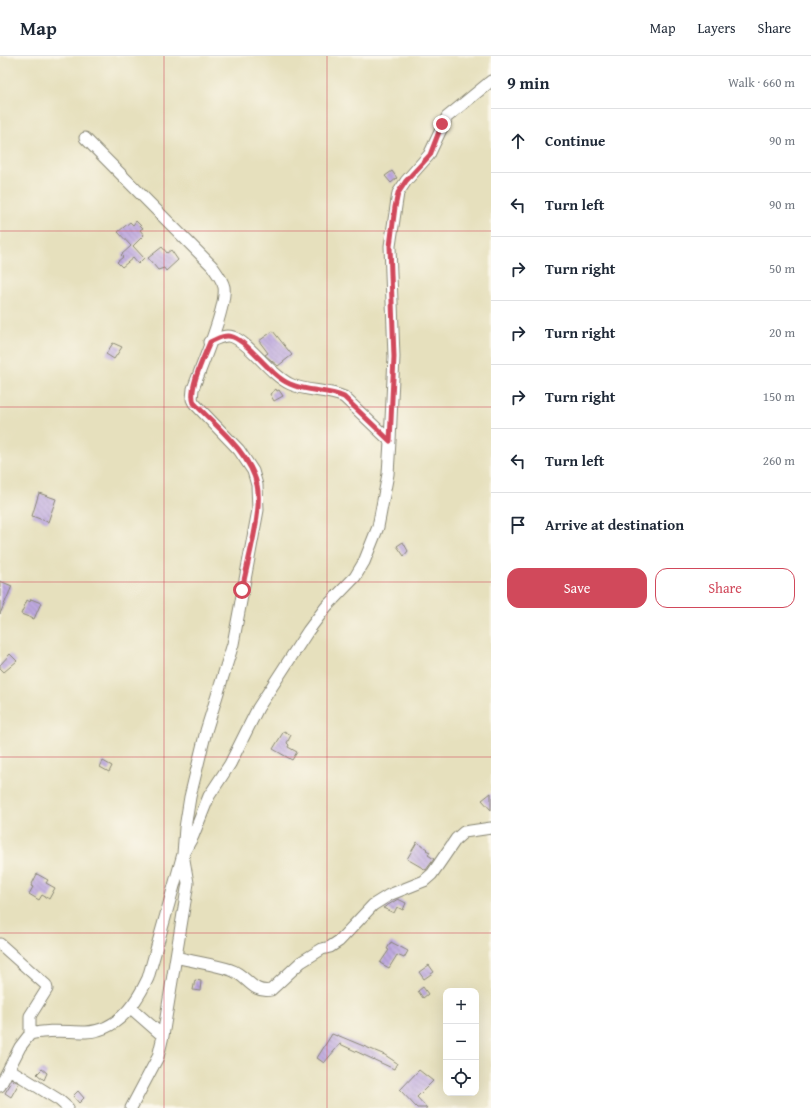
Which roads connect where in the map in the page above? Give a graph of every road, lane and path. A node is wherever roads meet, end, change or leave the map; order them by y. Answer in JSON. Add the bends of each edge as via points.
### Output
{"nodes":[{"id":1,"x":491,"y":81,"type":"edge"},
{"id":2,"x":85,"y":138,"type":"dead end"},
{"id":3,"x":210,"y":342,"type":"junction"},
{"id":4,"x":390,"y":441,"type":"junction"},
{"id":5,"x":491,"y":828,"type":"edge"},
{"id":6,"x":183,"y":854,"type":"junction"},
{"id":7,"x":0,"y":944,"type":"edge"},
{"id":8,"x":176,"y":957,"type":"junction"},
{"id":9,"x":131,"y":1008,"type":"junction"},
{"id":10,"x":30,"y":1034,"type":"junction"},
{"id":11,"x":163,"y":1036,"type":"junction"},
{"id":12,"x":10,"y":1069,"type":"junction"},
{"id":13,"x":0,"y":1086,"type":"edge"},
{"id":14,"x":68,"y":1108,"type":"edge"},
{"id":15,"x":131,"y":1108,"type":"edge"}],
"edges":[{"from":1,"to":4,"type":"street","via":[[446,117],[430,155],[398,193],[390,246],[394,357]]},
{"from":2,"to":3,"type":"street","via":[[218,275],[224,289],[220,313]]},
{"from":3,"to":4,"type":"street","via":[[222,336],[234,338],[277,376],[290,384],[344,397]]},
{"from":3,"to":6,"type":"street","via":[[193,389],[192,399],[239,450],[252,471],[259,497],[233,644],[206,731],[190,797]]},
{"from":4,"to":6,"type":"street","via":[[388,474],[378,527],[364,562],[355,577],[326,607],[308,631],[258,708],[230,764],[209,796]]},
{"from":5,"to":8,"type":"street","via":[[464,832],[424,881],[389,895],[373,905],[339,942],[301,962],[271,990],[255,988],[232,970]]},
{"from":6,"to":8,"type":"street","via":[[188,883]]},
{"from":6,"to":9,"type":"street","via":[[148,978]]},
{"from":7,"to":10,"type":"street","via":[[46,985],[47,989],[30,1016]]},
{"from":8,"to":11,"type":"street"},
{"from":9,"to":10,"type":"street","via":[[102,1029],[87,1032],[42,1031]]},
{"from":9,"to":11,"type":"street"},
{"from":10,"to":12,"type":"street","via":[[20,1047]]},
{"from":11,"to":15,"type":"street","via":[[158,1057]]},
{"from":12,"to":13,"type":"street"},
{"from":12,"to":14,"type":"street"}]}
